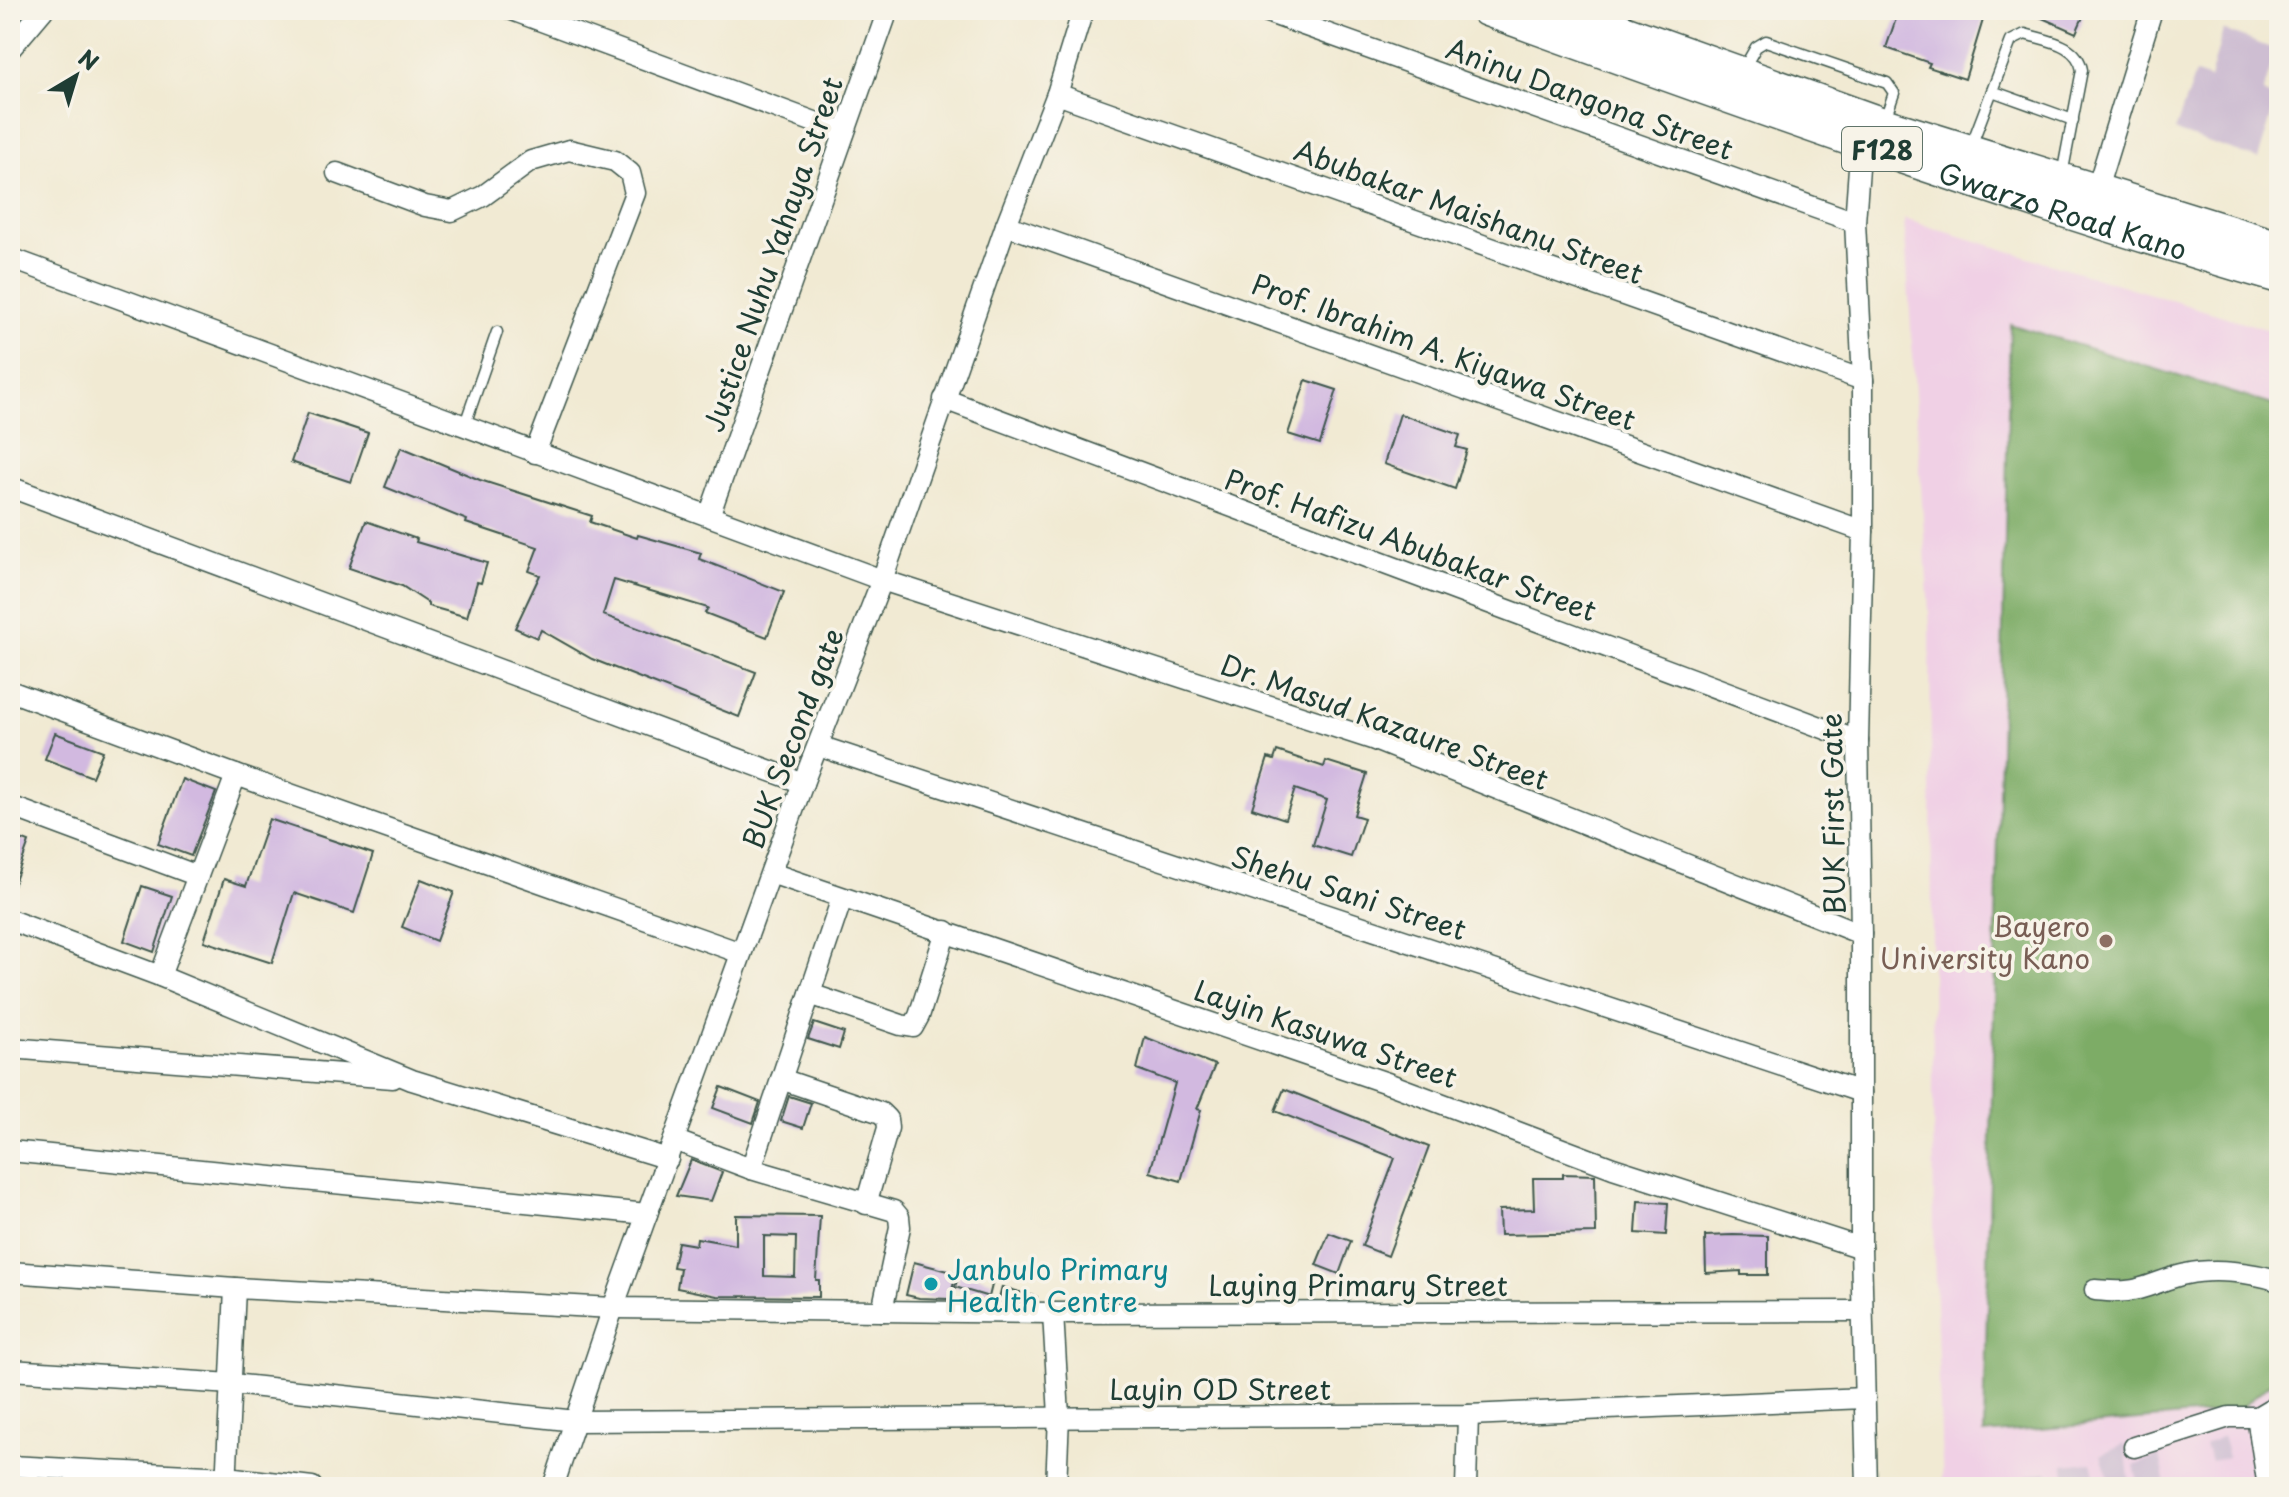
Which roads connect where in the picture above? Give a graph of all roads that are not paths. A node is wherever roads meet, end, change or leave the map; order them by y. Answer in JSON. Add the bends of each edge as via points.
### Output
{"nodes":[{"id":1,"x":43,"y":10,"type":"edge"},
{"id":2,"x":512,"y":10,"type":"edge"},
{"id":3,"x":888,"y":10,"type":"edge"},
{"id":4,"x":1261,"y":10,"type":"edge"},
{"id":5,"x":1487,"y":10,"type":"edge"},
{"id":6,"x":1565,"y":10,"type":"edge"},
{"id":7,"x":2152,"y":10,"type":"edge"},
{"id":8,"x":1077,"y":12,"type":"edge"},
{"id":9,"x":10,"y":49,"type":"edge"},
{"id":10,"x":1992,"y":91,"type":"junction"},
{"id":11,"x":1057,"y":94,"type":"junction"},
{"id":12,"x":2073,"y":120,"type":"junction"},
{"id":13,"x":1872,"y":132,"type":"junction"},
{"id":14,"x":844,"y":133,"type":"junction"},
{"id":15,"x":1969,"y":151,"type":"junction"},
{"id":16,"x":337,"y":173,"type":"dead end"},
{"id":17,"x":2061,"y":181,"type":"junction"},
{"id":18,"x":2096,"y":192,"type":"junction"},
{"id":19,"x":1855,"y":222,"type":"junction"},
{"id":20,"x":1006,"y":225,"type":"junction"},
{"id":21,"x":2279,"y":247,"type":"edge"},
{"id":22,"x":2236,"y":250,"type":"junction"},
{"id":23,"x":10,"y":258,"type":"edge"},
{"id":24,"x":2279,"y":277,"type":"edge"},
{"id":25,"x":497,"y":332,"type":"dead end"},
{"id":26,"x":1863,"y":380,"type":"junction"},
{"id":27,"x":944,"y":399,"type":"junction"},
{"id":28,"x":464,"y":427,"type":"junction"},
{"id":29,"x":535,"y":453,"type":"junction"},
{"id":30,"x":10,"y":487,"type":"edge"},
{"id":31,"x":709,"y":516,"type":"junction"},
{"id":32,"x":1863,"y":531,"type":"junction"},
{"id":33,"x":882,"y":580,"type":"junction"},
{"id":34,"x":10,"y":691,"type":"edge"},
{"id":35,"x":1858,"y":741,"type":"junction"},
{"id":36,"x":819,"y":746,"type":"junction"},
{"id":37,"x":236,"y":775,"type":"junction"},
{"id":38,"x":803,"y":783,"type":"junction"},
{"id":39,"x":10,"y":806,"type":"edge"},
{"id":40,"x":771,"y":873,"type":"junction"},
{"id":41,"x":198,"y":876,"type":"junction"},
{"id":42,"x":842,"y":898,"type":"junction"},
{"id":43,"x":10,"y":920,"type":"edge"},
{"id":44,"x":946,"y":931,"type":"junction"},
{"id":45,"x":1861,"y":934,"type":"junction"},
{"id":46,"x":741,"y":953,"type":"junction"},
{"id":47,"x":160,"y":976,"type":"junction"},
{"id":48,"x":810,"y":994,"type":"junction"},
{"id":49,"x":10,"y":1048,"type":"edge"},
{"id":50,"x":781,"y":1079,"type":"junction"},
{"id":51,"x":412,"y":1080,"type":"junction"},
{"id":52,"x":1861,"y":1092,"type":"junction"},
{"id":53,"x":671,"y":1150,"type":"junction"},
{"id":54,"x":10,"y":1151,"type":"edge"},
{"id":55,"x":751,"y":1169,"type":"junction"},
{"id":56,"x":866,"y":1204,"type":"junction"},
{"id":57,"x":647,"y":1214,"type":"junction"},
{"id":58,"x":1861,"y":1248,"type":"junction"},
{"id":59,"x":10,"y":1272,"type":"edge"},
{"id":60,"x":2279,"y":1281,"type":"edge"},
{"id":61,"x":235,"y":1288,"type":"junction"},
{"id":62,"x":2095,"y":1290,"type":"dead end"},
{"id":63,"x":613,"y":1308,"type":"junction"},
{"id":64,"x":882,"y":1311,"type":"junction"},
{"id":65,"x":1862,"y":1311,"type":"junction"},
{"id":66,"x":1053,"y":1313,"type":"junction"},
{"id":67,"x":10,"y":1370,"type":"edge"},
{"id":68,"x":232,"y":1384,"type":"junction"},
{"id":69,"x":1865,"y":1398,"type":"junction"},
{"id":70,"x":2279,"y":1404,"type":"edge"},
{"id":71,"x":1468,"y":1415,"type":"junction"},
{"id":72,"x":1059,"y":1416,"type":"junction"},
{"id":73,"x":2257,"y":1417,"type":"junction"},
{"id":74,"x":576,"y":1421,"type":"junction"},
{"id":75,"x":2134,"y":1447,"type":"dead end"},
{"id":76,"x":10,"y":1466,"type":"edge"},
{"id":77,"x":227,"y":1482,"type":"edge"},
{"id":78,"x":312,"y":1487,"type":"edge"},
{"id":79,"x":553,"y":1487,"type":"edge"},
{"id":80,"x":1056,"y":1487,"type":"edge"},
{"id":81,"x":1466,"y":1487,"type":"edge"},
{"id":82,"x":1867,"y":1487,"type":"edge"},
{"id":83,"x":2268,"y":1487,"type":"edge"}],
"edges":[{"from":1,"to":9,"type":"street"},
{"from":2,"to":14,"type":"street"},
{"from":3,"to":14,"type":"street","name":"Justice Nuhu Yahaya Street"},
{"from":4,"to":19,"type":"street","name":"Aninu Dangona Street"},
{"from":5,"to":13,"type":"main road","name":"Gwarzo Road Kano","number":"F128","via":[[1772,113]]},
{"from":6,"to":13,"type":"main road","number":"F128","via":[[1740,73]]},
{"from":7,"to":18,"type":"street"},
{"from":8,"to":11,"type":"street","name":"BUK Second gate"},
{"from":10,"to":12,"type":"lane"},
{"from":10,"to":12,"type":"lane","via":[[2011,41],[2018,36],[2070,48],[2082,70]]},
{"from":10,"to":15,"type":"lane"},
{"from":11,"to":20,"type":"street","name":"BUK Second gate"},
{"from":11,"to":26,"type":"street","name":"Abubakar Maishanu Street"},
{"from":12,"to":17,"type":"lane"},
{"from":13,"to":15,"type":"main road","number":"F128"},
{"from":13,"to":19,"type":"street","name":"BUK First Gate"},
{"from":13,"to":22,"type":"main road","name":"Gwarzo Road Kano","number":"F128","via":[[2088,220]]},
{"from":14,"to":31,"type":"street","name":"Justice Nuhu Yahaya Street"},
{"from":15,"to":17,"type":"main road","number":"F128"},
{"from":16,"to":29,"type":"street","via":[[452,211],[531,161],[569,150],[615,161],[630,173],[635,193]]},
{"from":17,"to":18,"type":"main road","number":"F128"},
{"from":18,"to":22,"type":"main road","number":"F128"},
{"from":19,"to":26,"type":"street","name":"BUK First Gate"},
{"from":20,"to":27,"type":"street","name":"BUK Second gate"},
{"from":20,"to":32,"type":"street","name":"Prof. Ibrahim A. Kiyawa Street"},
{"from":21,"to":22,"type":"main road","number":"F128"},
{"from":22,"to":24,"type":"main road","name":"Gwarzo Road Kano","number":"F128"},
{"from":23,"to":28,"type":"street","name":"Dr. Masud Kazaure Street"},
{"from":25,"to":28,"type":"lane"},
{"from":26,"to":32,"type":"street","name":"BUK First Gate"},
{"from":27,"to":33,"type":"street","name":"BUK Second gate"},
{"from":27,"to":35,"type":"street","name":"Prof. Hafizu Abubakar Street"},
{"from":28,"to":29,"type":"street","name":"Dr. Masud Kazaure Street"},
{"from":29,"to":31,"type":"street","name":"Dr. Masud Kazaure Street"},
{"from":30,"to":38,"type":"street"},
{"from":31,"to":33,"type":"street","name":"Dr. Masud Kazaure Street"},
{"from":32,"to":35,"type":"street","name":"BUK First Gate"},
{"from":33,"to":36,"type":"street","name":"BUK Second gate"},
{"from":33,"to":45,"type":"street","name":"Dr. Masud Kazaure Street","via":[[1372,739]]},
{"from":34,"to":37,"type":"street"},
{"from":35,"to":45,"type":"street","name":"BUK First Gate"},
{"from":36,"to":38,"type":"street","name":"BUK Second gate"},
{"from":36,"to":52,"type":"street","name":"Shehu Sani Street"},
{"from":37,"to":41,"type":"street"},
{"from":37,"to":46,"type":"street"},
{"from":38,"to":40,"type":"street","name":"BUK Second gate"},
{"from":39,"to":41,"type":"street"},
{"from":40,"to":42,"type":"street","name":"Layin Kasuwa Street"},
{"from":40,"to":46,"type":"street","name":"BUK Second gate"},
{"from":41,"to":47,"type":"street"},
{"from":42,"to":44,"type":"street","name":"Layin Kasuwa Street"},
{"from":42,"to":48,"type":"street"},
{"from":43,"to":47,"type":"street"},
{"from":44,"to":48,"type":"street","via":[[913,1027]]},
{"from":44,"to":58,"type":"street","name":"Layin Kasuwa Street","via":[[1390,1084],[1613,1168]]},
{"from":45,"to":52,"type":"street","name":"BUK First Gate"},
{"from":46,"to":53,"type":"street","name":"BUK Second gate"},
{"from":47,"to":51,"type":"street"},
{"from":48,"to":50,"type":"street"},
{"from":49,"to":51,"type":"street"},
{"from":50,"to":55,"type":"street"},
{"from":50,"to":56,"type":"street","via":[[887,1119]]},
{"from":51,"to":53,"type":"street"},
{"from":52,"to":58,"type":"street","name":"BUK First Gate"},
{"from":53,"to":55,"type":"street"},
{"from":53,"to":57,"type":"street","name":"BUK Second gate"},
{"from":54,"to":57,"type":"street"},
{"from":55,"to":56,"type":"street"},
{"from":56,"to":64,"type":"street","via":[[899,1217]]},
{"from":57,"to":63,"type":"street","name":"BUK Second gate"},
{"from":58,"to":65,"type":"street","name":"BUK First Gate"},
{"from":59,"to":61,"type":"street","name":"Laying Primary Street"},
{"from":60,"to":62,"type":"street","via":[[2207,1272],[2137,1290]]},
{"from":61,"to":63,"type":"street","name":"Laying Primary Street"},
{"from":61,"to":68,"type":"street"},
{"from":63,"to":64,"type":"street","name":"Laying Primary Street"},
{"from":63,"to":74,"type":"street","name":"BUK Second gate"},
{"from":64,"to":66,"type":"street","name":"Laying Primary Street"},
{"from":65,"to":66,"type":"street","name":"Laying Primary Street"},
{"from":65,"to":69,"type":"street","name":"BUK First Gate"},
{"from":66,"to":72,"type":"street"},
{"from":67,"to":68,"type":"street","name":"Layin OD Street"},
{"from":68,"to":74,"type":"street","name":"Layin OD Street"},
{"from":68,"to":77,"type":"street"},
{"from":69,"to":71,"type":"street","name":"Layin OD Street"},
{"from":69,"to":82,"type":"street","name":"BUK First Gate"},
{"from":70,"to":73,"type":"street"},
{"from":71,"to":72,"type":"street","name":"Layin OD Street"},
{"from":71,"to":81,"type":"street"},
{"from":72,"to":74,"type":"street","name":"Layin OD Street"},
{"from":72,"to":80,"type":"street"},
{"from":73,"to":75,"type":"street","via":[[2229,1417]]},
{"from":73,"to":83,"type":"street"},
{"from":74,"to":79,"type":"street","name":"BUK Second gate"},
{"from":76,"to":77,"type":"street"},
{"from":77,"to":78,"type":"street"}]}
